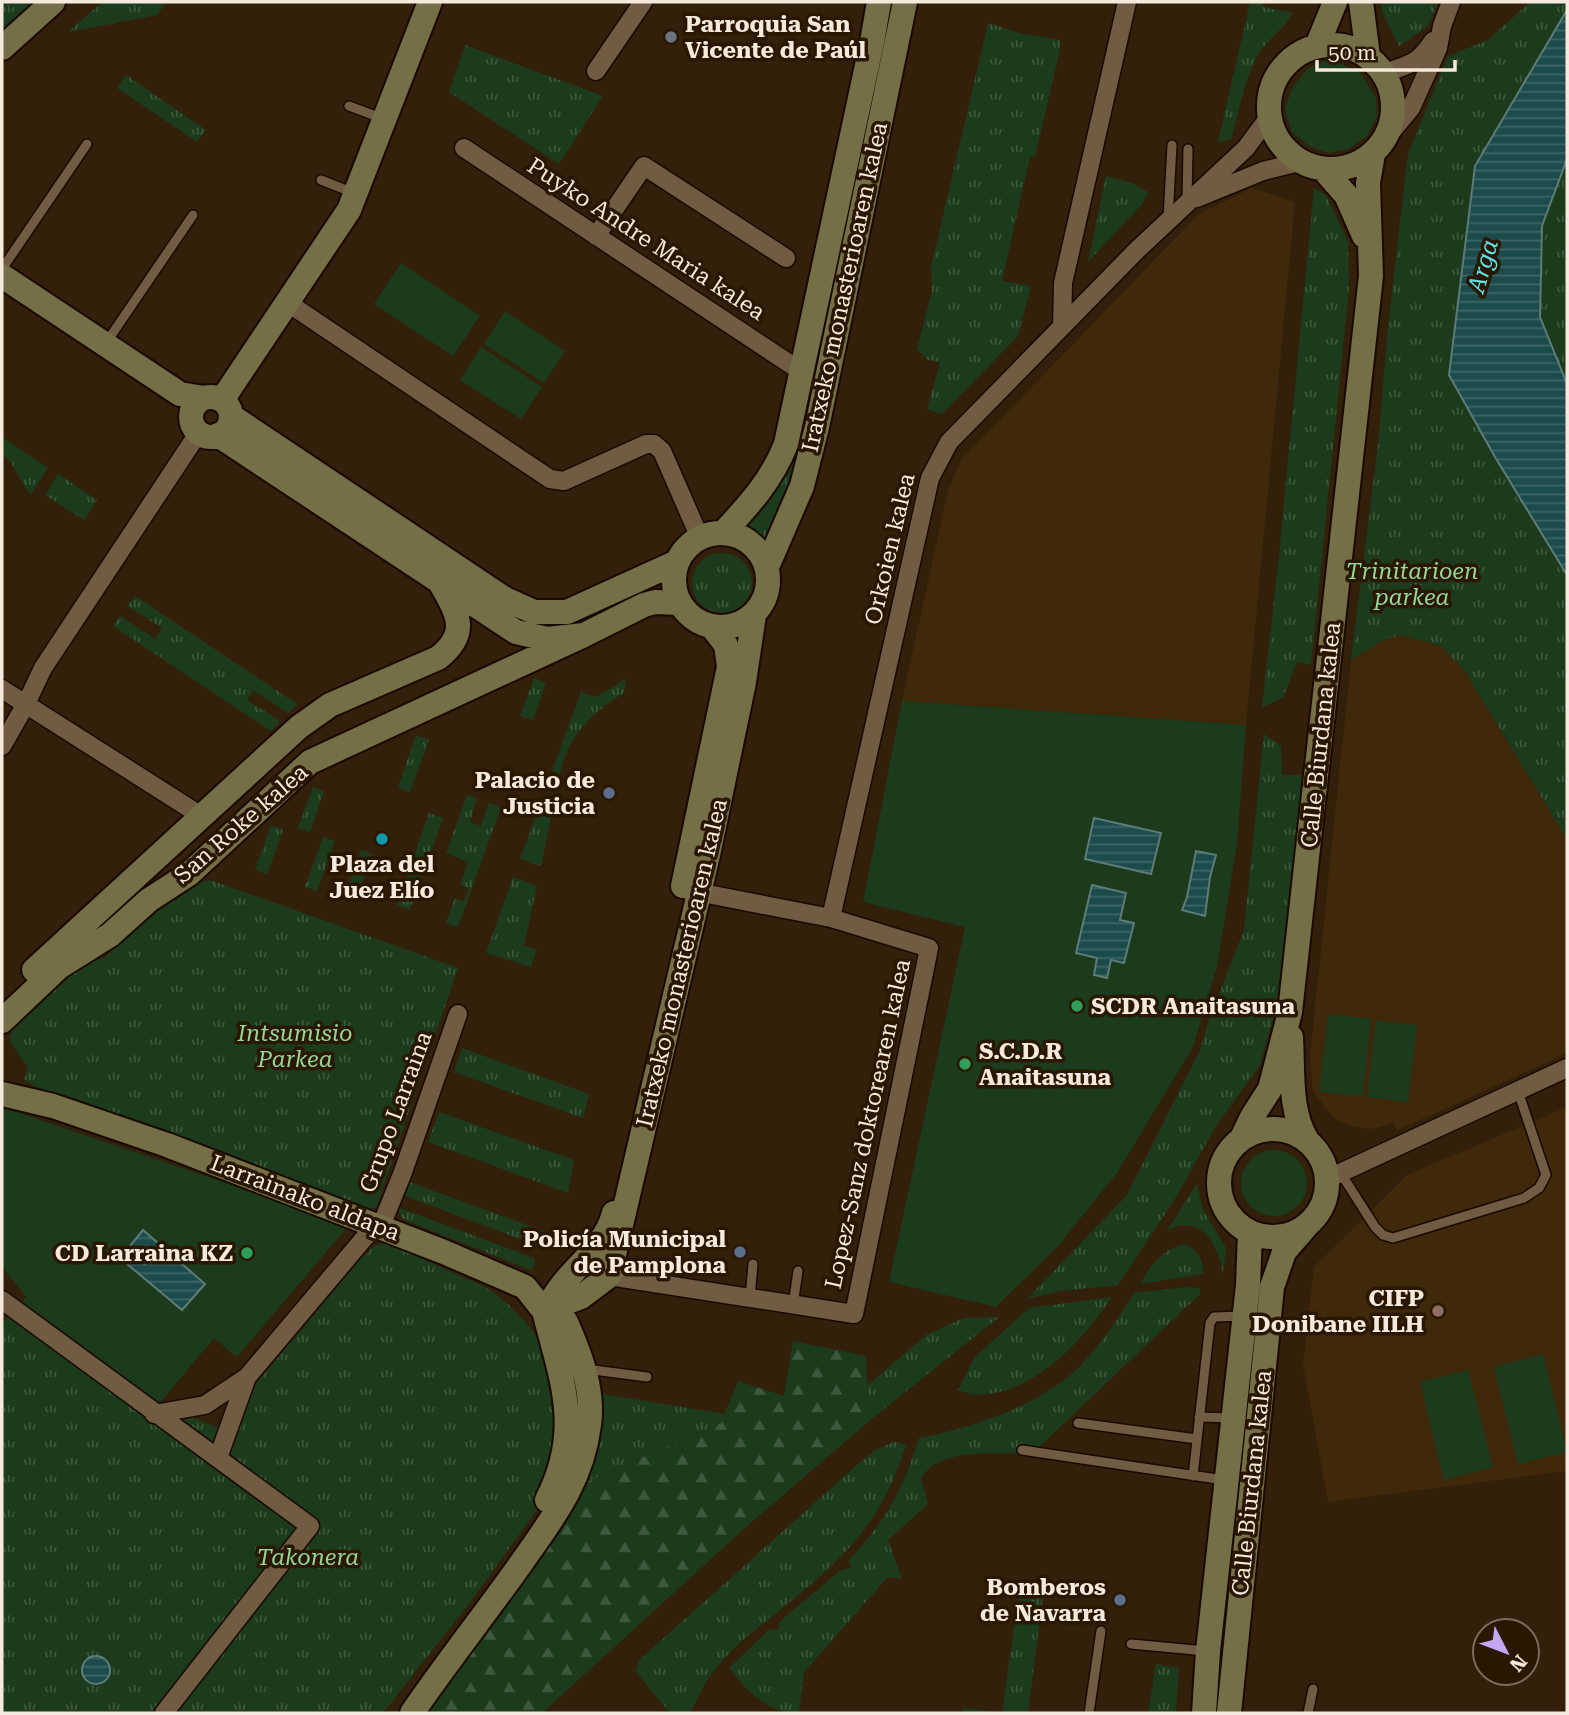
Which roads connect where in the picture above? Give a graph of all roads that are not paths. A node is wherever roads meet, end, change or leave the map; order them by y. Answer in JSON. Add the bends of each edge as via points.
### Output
{"nodes":[{"id":1,"x":53,"y":2,"type":"edge"},
{"id":2,"x":430,"y":2,"type":"edge"},
{"id":3,"x":643,"y":2,"type":"edge"},
{"id":4,"x":879,"y":2,"type":"edge"},
{"id":5,"x":905,"y":2,"type":"edge"},
{"id":6,"x":1127,"y":2,"type":"edge"},
{"id":7,"x":1335,"y":2,"type":"edge"},
{"id":8,"x":1361,"y":2,"type":"edge"},
{"id":9,"x":1451,"y":2,"type":"edge"},
{"id":10,"x":1442,"y":26,"type":"junction"},
{"id":11,"x":1317,"y":46,"type":"junction"},
{"id":12,"x":2,"y":48,"type":"edge"},
{"id":13,"x":1376,"y":64,"type":"junction"},
{"id":14,"x":596,"y":71,"type":"dead end"},
{"id":15,"x":349,"y":106,"type":"dead end"},
{"id":16,"x":1269,"y":117,"type":"junction"},
{"id":17,"x":385,"y":119,"type":"junction"},
{"id":18,"x":87,"y":144,"type":"dead end"},
{"id":19,"x":1172,"y":145,"type":"dead end"},
{"id":20,"x":1380,"y":146,"type":"junction"},
{"id":21,"x":464,"y":148,"type":"dead end"},
{"id":22,"x":1188,"y":149,"type":"dead end"},
{"id":23,"x":1299,"y":162,"type":"junction"},
{"id":24,"x":1324,"y":170,"type":"junction"},
{"id":25,"x":321,"y":180,"type":"dead end"},
{"id":26,"x":356,"y":193,"type":"junction"},
{"id":27,"x":1187,"y":202,"type":"junction"},
{"id":28,"x":193,"y":215,"type":"dead end"},
{"id":29,"x":1168,"y":219,"type":"junction"},
{"id":30,"x":596,"y":236,"type":"junction"},
{"id":31,"x":1370,"y":249,"type":"junction"},
{"id":32,"x":786,"y":258,"type":"dead end"},
{"id":33,"x":2,"y":269,"type":"edge"},
{"id":34,"x":2,"y":276,"type":"edge"},
{"id":35,"x":288,"y":303,"type":"junction"},
{"id":36,"x":1062,"y":327,"type":"junction"},
{"id":37,"x":105,"y":344,"type":"junction"},
{"id":38,"x":802,"y":372,"type":"junction"},
{"id":39,"x":207,"y":413,"type":"junction"},
{"id":40,"x":712,"y":535,"type":"junction"},
{"id":41,"x":677,"y":562,"type":"junction"},
{"id":42,"x":767,"y":567,"type":"junction"},
{"id":43,"x":442,"y":584,"type":"junction"},
{"id":44,"x":679,"y":603,"type":"junction"},
{"id":45,"x":754,"y":615,"type":"junction"},
{"id":46,"x":712,"y":627,"type":"junction"},
{"id":47,"x":584,"y":635,"type":"junction"},
{"id":48,"x":2,"y":689,"type":"edge"},
{"id":49,"x":26,"y":704,"type":"junction"},
{"id":50,"x":2,"y":746,"type":"edge"},
{"id":51,"x":203,"y":817,"type":"junction"},
{"id":52,"x":691,"y":890,"type":"junction"},
{"id":53,"x":831,"y":918,"type":"junction"},
{"id":54,"x":2,"y":999,"type":"edge"},
{"id":55,"x":1290,"y":1012,"type":"junction"},
{"id":56,"x":458,"y":1014,"type":"dead end"},
{"id":57,"x":2,"y":1021,"type":"edge"},
{"id":58,"x":1567,"y":1068,"type":"edge"},
{"id":59,"x":2,"y":1077,"type":"edge"},
{"id":60,"x":1517,"y":1091,"type":"junction"},
{"id":61,"x":2,"y":1094,"type":"edge"},
{"id":62,"x":53,"y":1106,"type":"junction"},
{"id":63,"x":1242,"y":1138,"type":"junction"},
{"id":64,"x":1307,"y":1140,"type":"junction"},
{"id":65,"x":1334,"y":1175,"type":"junction"},
{"id":66,"x":1310,"y":1222,"type":"junction"},
{"id":67,"x":381,"y":1226,"type":"junction"},
{"id":68,"x":1250,"y":1233,"type":"junction"},
{"id":69,"x":753,"y":1264,"type":"dead end"},
{"id":70,"x":798,"y":1271,"type":"dead end"},
{"id":71,"x":609,"y":1276,"type":"junction"},
{"id":72,"x":525,"y":1287,"type":"junction"},
{"id":73,"x":574,"y":1288,"type":"junction"},
{"id":74,"x":750,"y":1298,"type":"junction"},
{"id":75,"x":2,"y":1300,"type":"edge"},
{"id":76,"x":793,"y":1305,"type":"junction"},
{"id":77,"x":544,"y":1311,"type":"junction"},
{"id":78,"x":1244,"y":1316,"type":"junction"},
{"id":79,"x":566,"y":1322,"type":"junction"},
{"id":80,"x":585,"y":1369,"type":"junction"},
{"id":81,"x":247,"y":1377,"type":"junction"},
{"id":82,"x":647,"y":1377,"type":"dead end"},
{"id":83,"x":154,"y":1414,"type":"junction"},
{"id":84,"x":1199,"y":1417,"type":"junction"},
{"id":85,"x":1233,"y":1418,"type":"junction"},
{"id":86,"x":1078,"y":1423,"type":"dead end"},
{"id":87,"x":1197,"y":1439,"type":"junction"},
{"id":88,"x":1022,"y":1450,"type":"dead end"},
{"id":89,"x":218,"y":1458,"type":"junction"},
{"id":90,"x":1193,"y":1476,"type":"junction"},
{"id":91,"x":1227,"y":1480,"type":"junction"},
{"id":92,"x":1101,"y":1631,"type":"dead end"},
{"id":93,"x":1131,"y":1644,"type":"dead end"},
{"id":94,"x":1208,"y":1651,"type":"junction"},
{"id":95,"x":1313,"y":1689,"type":"dead end"},
{"id":96,"x":164,"y":1713,"type":"edge"},
{"id":97,"x":396,"y":1713,"type":"edge"},
{"id":98,"x":412,"y":1713,"type":"edge"},
{"id":99,"x":1089,"y":1713,"type":"edge"},
{"id":100,"x":1204,"y":1713,"type":"edge"},
{"id":101,"x":1229,"y":1713,"type":"edge"},
{"id":102,"x":1308,"y":1713,"type":"edge"}],
"edges":[{"from":1,"to":12,"type":"street"},
{"from":2,"to":17,"type":"street"},
{"from":3,"to":14,"type":"street"},
{"from":4,"to":38,"type":"street","name":"Iratxeko monasterioaren kalea"},
{"from":5,"to":42,"type":"street","name":"Iratxeko monasterioaren kalea","via":[[817,427],[802,486]]},
{"from":6,"to":36,"type":"street","via":[[1063,283]]},
{"from":7,"to":11,"type":"street"},
{"from":8,"to":13,"type":"street"},
{"from":9,"to":10,"type":"street"},
{"from":10,"to":13,"type":"street","via":[[1423,57],[1410,64]]},
{"from":10,"to":20,"type":"street","via":[[1438,48],[1411,108]]},
{"from":11,"to":13,"type":"street","via":[[1341,45]]},
{"from":11,"to":16,"type":"street","via":[[1288,62],[1272,85]]},
{"from":13,"to":20,"type":"street","via":[[1393,94],[1394,112]]},
{"from":15,"to":17,"type":"lane"},
{"from":16,"to":23,"type":"street","via":[[1278,142]]},
{"from":16,"to":27,"type":"street","name":"Orkoien kalea","via":[[1246,148]]},
{"from":17,"to":26,"type":"street"},
{"from":18,"to":33,"type":"lane"},
{"from":19,"to":29,"type":"lane"},
{"from":20,"to":24,"type":"street","via":[[1345,169]]},
{"from":20,"to":31,"type":"street","name":"Calle Biurdana kalea","via":[[1368,183]]},
{"from":21,"to":30,"type":"street","name":"Puyko Andre Maria kalea"},
{"from":22,"to":27,"type":"lane"},
{"from":23,"to":24,"type":"street"},
{"from":23,"to":27,"type":"street","name":"Orkoien kalea"},
{"from":24,"to":31,"type":"street","name":"Calle Biurdana kalea","via":[[1346,195]]},
{"from":25,"to":26,"type":"lane"},
{"from":26,"to":35,"type":"street","via":[[349,211]]},
{"from":27,"to":29,"type":"street","name":"Orkoien kalea"},
{"from":28,"to":37,"type":"lane"},
{"from":29,"to":36,"type":"street","name":"Orkoien kalea"},
{"from":30,"to":32,"type":"street","via":[[645,166]]},
{"from":30,"to":38,"type":"street","name":"Puyko Andre Maria kalea"},
{"from":31,"to":55,"type":"street","name":"Calle Biurdana kalea","via":[[1370,287]]},
{"from":34,"to":37,"type":"street"},
{"from":35,"to":39,"type":"street"},
{"from":35,"to":40,"type":"street","via":[[550,479],[564,481],[654,444]]},
{"from":36,"to":53,"type":"street","name":"Orkoien kalea","via":[[949,442],[930,478]]},
{"from":37,"to":39,"type":"street"},
{"from":38,"to":40,"type":"street","name":"Iratxeko monasterioaren kalea","via":[[777,467],[762,490]]},
{"from":39,"to":41,"type":"street","via":[[505,599],[534,612],[567,612]]},
{"from":39,"to":43,"type":"street"},
{"from":39,"to":49,"type":"street","via":[[43,668]]},
{"from":40,"to":41,"type":"street","via":[[684,551]]},
{"from":40,"to":42,"type":"street","via":[[737,536],[750,543]]},
{"from":41,"to":44,"type":"street","via":[[674,589]]},
{"from":42,"to":45,"type":"street","via":[[767,593]]},
{"from":43,"to":47,"type":"street","via":[[516,632],[547,639]]},
{"from":43,"to":51,"type":"street","name":"San Roke kalea","via":[[459,623],[453,646],[330,705],[299,727]]},
{"from":44,"to":46,"type":"street","via":[[693,618]]},
{"from":44,"to":47,"type":"street","name":"San Roke kalea","via":[[644,605]]},
{"from":45,"to":46,"type":"street","via":[[727,627]]},
{"from":45,"to":52,"type":"street","name":"Iratxeko monasterioaren kalea","via":[[744,682]]},
{"from":46,"to":52,"type":"street","name":"Iratxeko monasterioaren kalea","via":[[726,645],[729,667]]},
{"from":47,"to":57,"type":"street","name":"San Roke kalea","via":[[310,762],[189,874],[149,900],[110,935],[59,967]]},
{"from":48,"to":49,"type":"street"},
{"from":49,"to":50,"type":"street"},
{"from":49,"to":51,"type":"street"},
{"from":51,"to":54,"type":"street","name":"San Roke kalea"},
{"from":52,"to":53,"type":"street"},
{"from":52,"to":71,"type":"street","name":"Iratxeko monasterioaren kalea"},
{"from":52,"to":73,"type":"street","name":"Iratxeko monasterioaren kalea","via":[[610,1227]]},
{"from":53,"to":76,"type":"street","name":"Lopez-Sanz doktorearen kalea","via":[[929,948],[854,1314]]},
{"from":55,"to":63,"type":"street","name":"Calle Biurdana kalea","via":[[1270,1089]]},
{"from":55,"to":64,"type":"street","name":"Calle Biurdana kalea","via":[[1294,1096]]},
{"from":56,"to":67,"type":"street","name":"Grupo Larraina"},
{"from":58,"to":60,"type":"street"},
{"from":59,"to":62,"type":"street","name":"Larrainako aldapa"},
{"from":60,"to":65,"type":"street"},
{"from":60,"to":65,"type":"lane","via":[[1546,1175],[1539,1188],[1524,1198],[1393,1238],[1382,1236]]},
{"from":61,"to":62,"type":"street","name":"Larrainako aldapa"},
{"from":62,"to":67,"type":"street","name":"Larrainako aldapa"},
{"from":63,"to":64,"type":"street","via":[[1275,1128]]},
{"from":63,"to":68,"type":"street","via":[[1230,1150],[1218,1180],[1226,1211]]},
{"from":64,"to":65,"type":"street"},
{"from":65,"to":66,"type":"street"},
{"from":66,"to":68,"type":"street","via":[[1282,1237]]},
{"from":66,"to":101,"type":"street","name":"Calle Biurdana kalea","via":[[1284,1252],[1272,1287]]},
{"from":67,"to":72,"type":"street","name":"Larrainako aldapa"},
{"from":67,"to":81,"type":"street","via":[[366,1236]]},
{"from":68,"to":78,"type":"street","name":"Calle Biurdana kalea"},
{"from":69,"to":74,"type":"lane"},
{"from":70,"to":76,"type":"lane"},
{"from":71,"to":73,"type":"street","name":"Iratxeko monasterioaren kalea"},
{"from":71,"to":74,"type":"street","name":"Lopez-Sanz doktorearen kalea"},
{"from":72,"to":73,"type":"street","name":"Iratxeko monasterioaren kalea"},
{"from":72,"to":77,"type":"street","name":"Larrainako aldapa"},
{"from":73,"to":77,"type":"street","name":"Iratxeko monasterioaren kalea"},
{"from":73,"to":79,"type":"street","name":"Iratxeko monasterioaren kalea"},
{"from":74,"to":76,"type":"street","name":"Lopez-Sanz doktorearen kalea"},
{"from":75,"to":83,"type":"street"},
{"from":77,"to":79,"type":"street","name":"Larrainako aldapa"},
{"from":77,"to":97,"type":"street","name":"Larrainako aldapa","via":[[567,1401],[562,1463],[549,1497],[525,1536]]},
{"from":78,"to":84,"type":"lane","via":[[1214,1317],[1210,1323]]},
{"from":78,"to":85,"type":"street","name":"Calle Biurdana kalea"},
{"from":79,"to":80,"type":"street"},
{"from":80,"to":82,"type":"lane"},
{"from":80,"to":98,"type":"street","via":[[590,1423],[580,1466],[565,1500]]},
{"from":81,"to":83,"type":"street","via":[[205,1405]]},
{"from":81,"to":89,"type":"street"},
{"from":83,"to":89,"type":"street"},
{"from":84,"to":85,"type":"lane"},
{"from":84,"to":87,"type":"lane"},
{"from":85,"to":91,"type":"street","name":"Calle Biurdana kalea"},
{"from":86,"to":87,"type":"lane"},
{"from":87,"to":90,"type":"lane"},
{"from":88,"to":90,"type":"lane"},
{"from":89,"to":96,"type":"street","via":[[310,1526]]},
{"from":90,"to":91,"type":"lane"},
{"from":91,"to":94,"type":"street","name":"Calle Biurdana kalea"},
{"from":92,"to":99,"type":"lane"},
{"from":93,"to":94,"type":"lane"},
{"from":94,"to":100,"type":"street","name":"Calle Biurdana kalea"},
{"from":95,"to":102,"type":"lane"}]}
